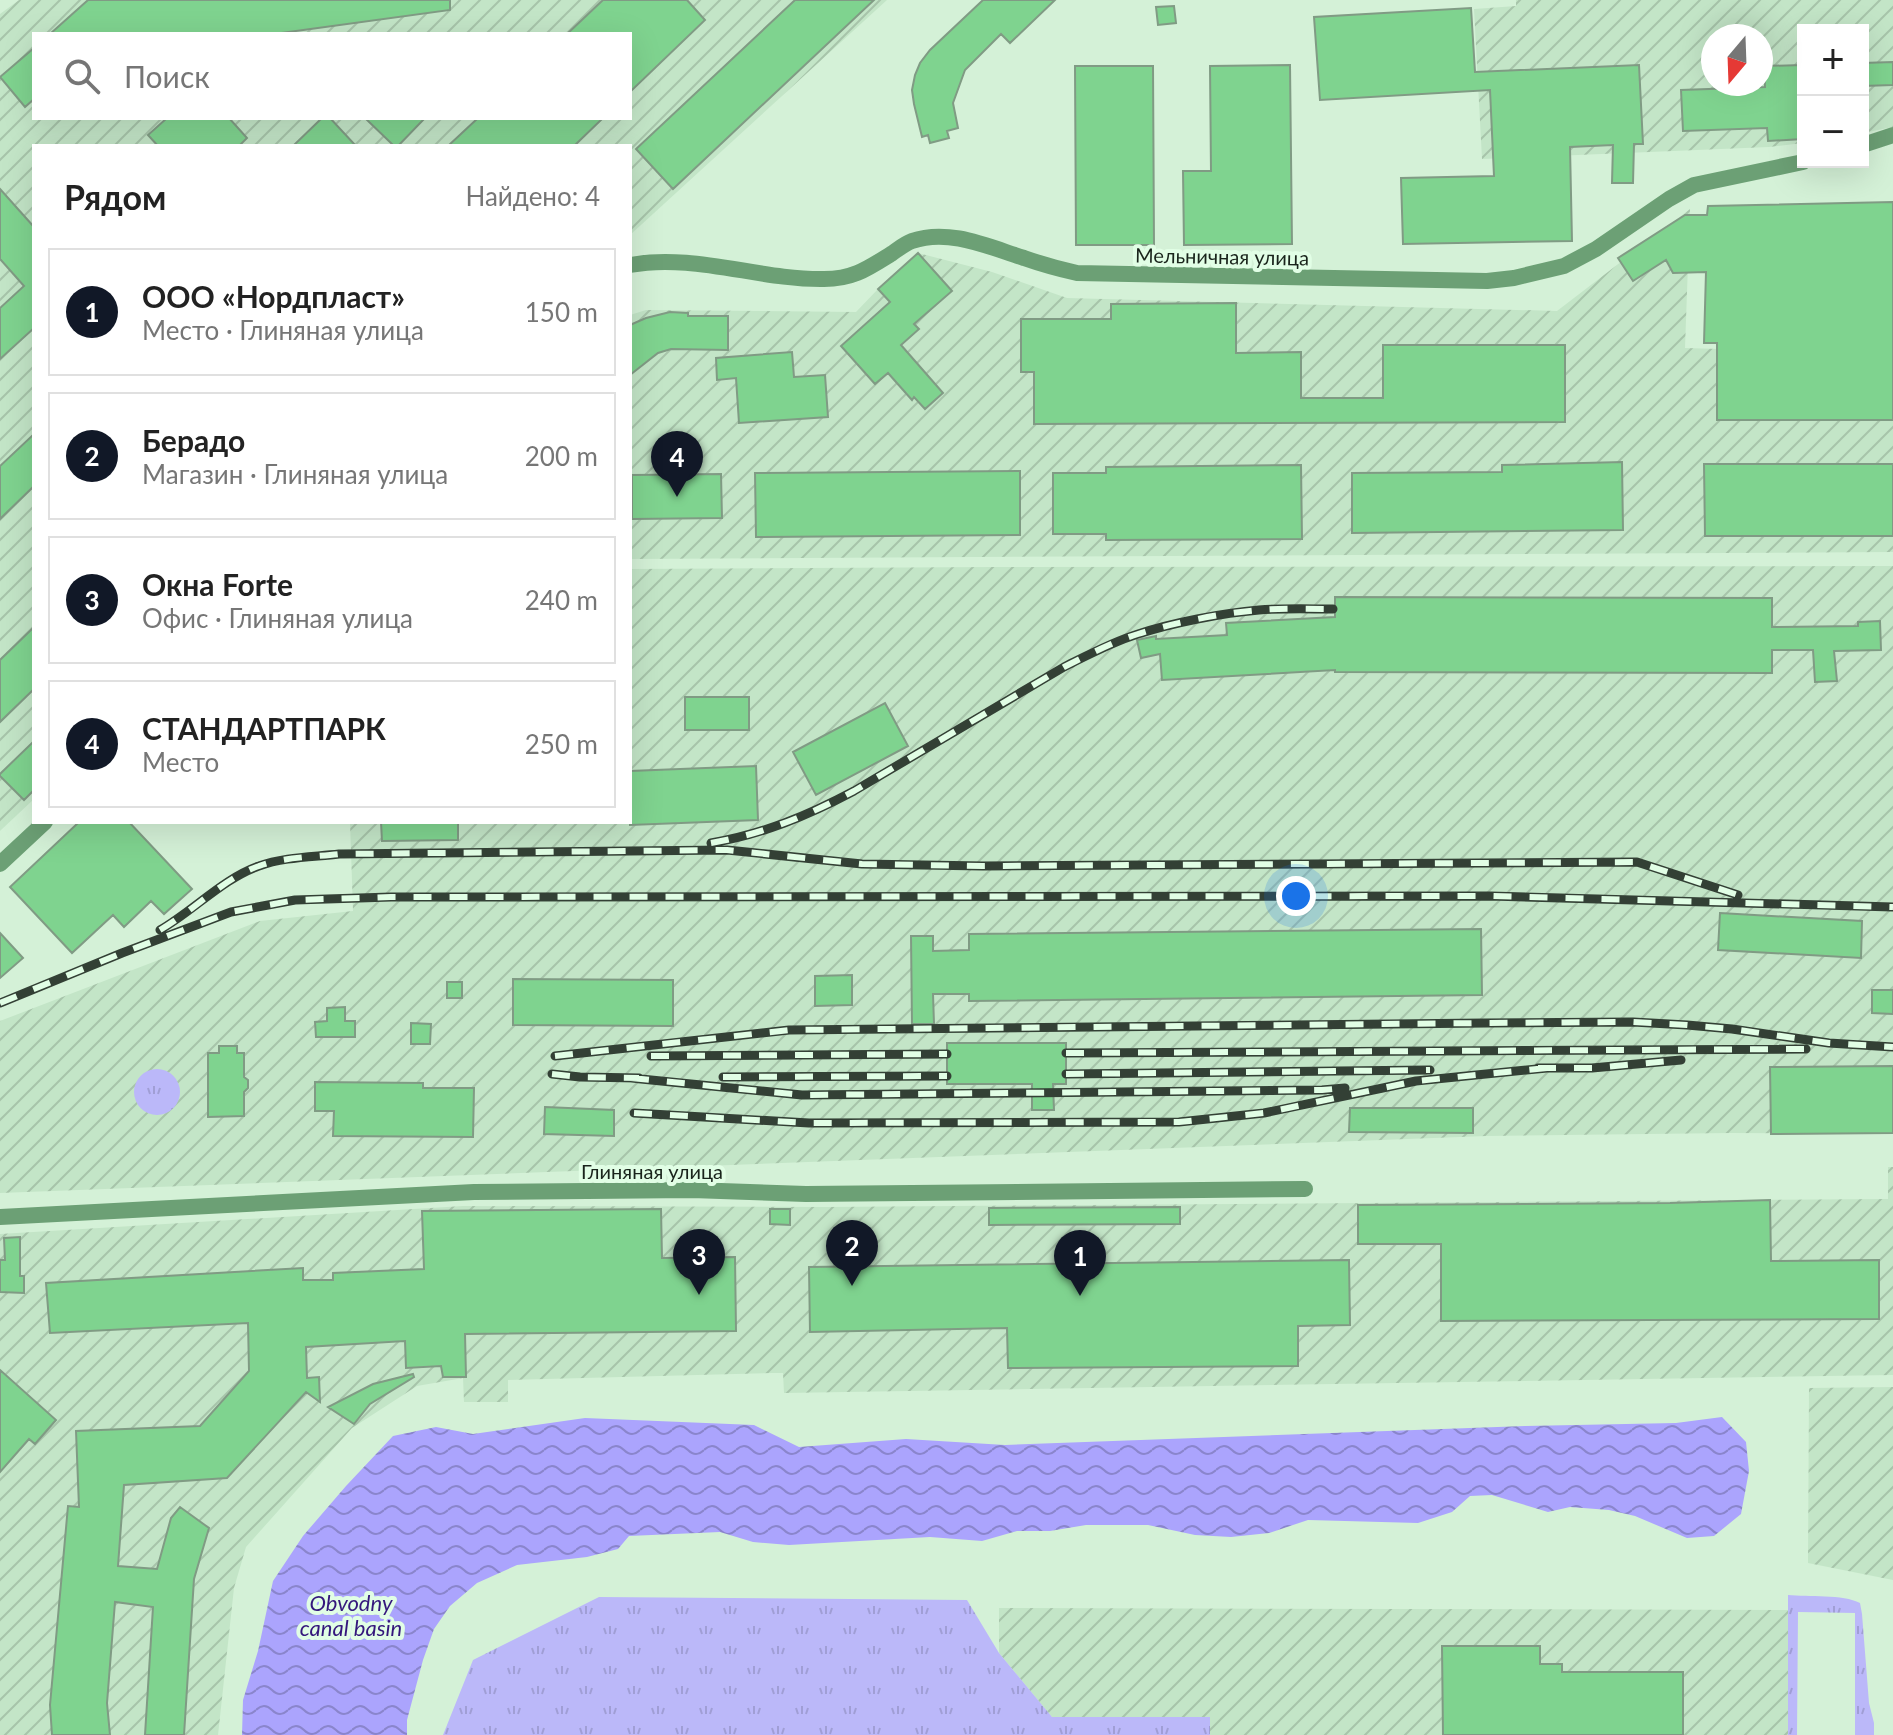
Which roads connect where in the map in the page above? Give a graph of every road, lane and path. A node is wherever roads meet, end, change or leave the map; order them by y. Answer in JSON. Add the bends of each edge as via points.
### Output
{"nodes":[{"id":1,"x":1893,"y":135,"type":"edge"},
{"id":2,"x":1869,"y":143,"type":"edge"},
{"id":3,"x":1797,"y":163,"type":"edge"},
{"id":4,"x":632,"y":265,"type":"edge"},
{"id":5,"x":43,"y":824,"type":"edge"},
{"id":6,"x":0,"y":864,"type":"edge"},
{"id":7,"x":1305,"y":1189,"type":"dead end"},
{"id":8,"x":0,"y":1217,"type":"edge"}],
"edges":[{"from":1,"to":2,"type":"street"},
{"from":3,"to":4,"type":"street","name":"Мельничная улица","via":[[1694,185],[1564,266],[1487,281],[1077,273],[957,237],[910,241],[864,272],[844,278],[672,262]]},
{"from":5,"to":6,"type":"street"},
{"from":7,"to":8,"type":"street","name":"Глиняная улица","via":[[474,1192]]}]}
